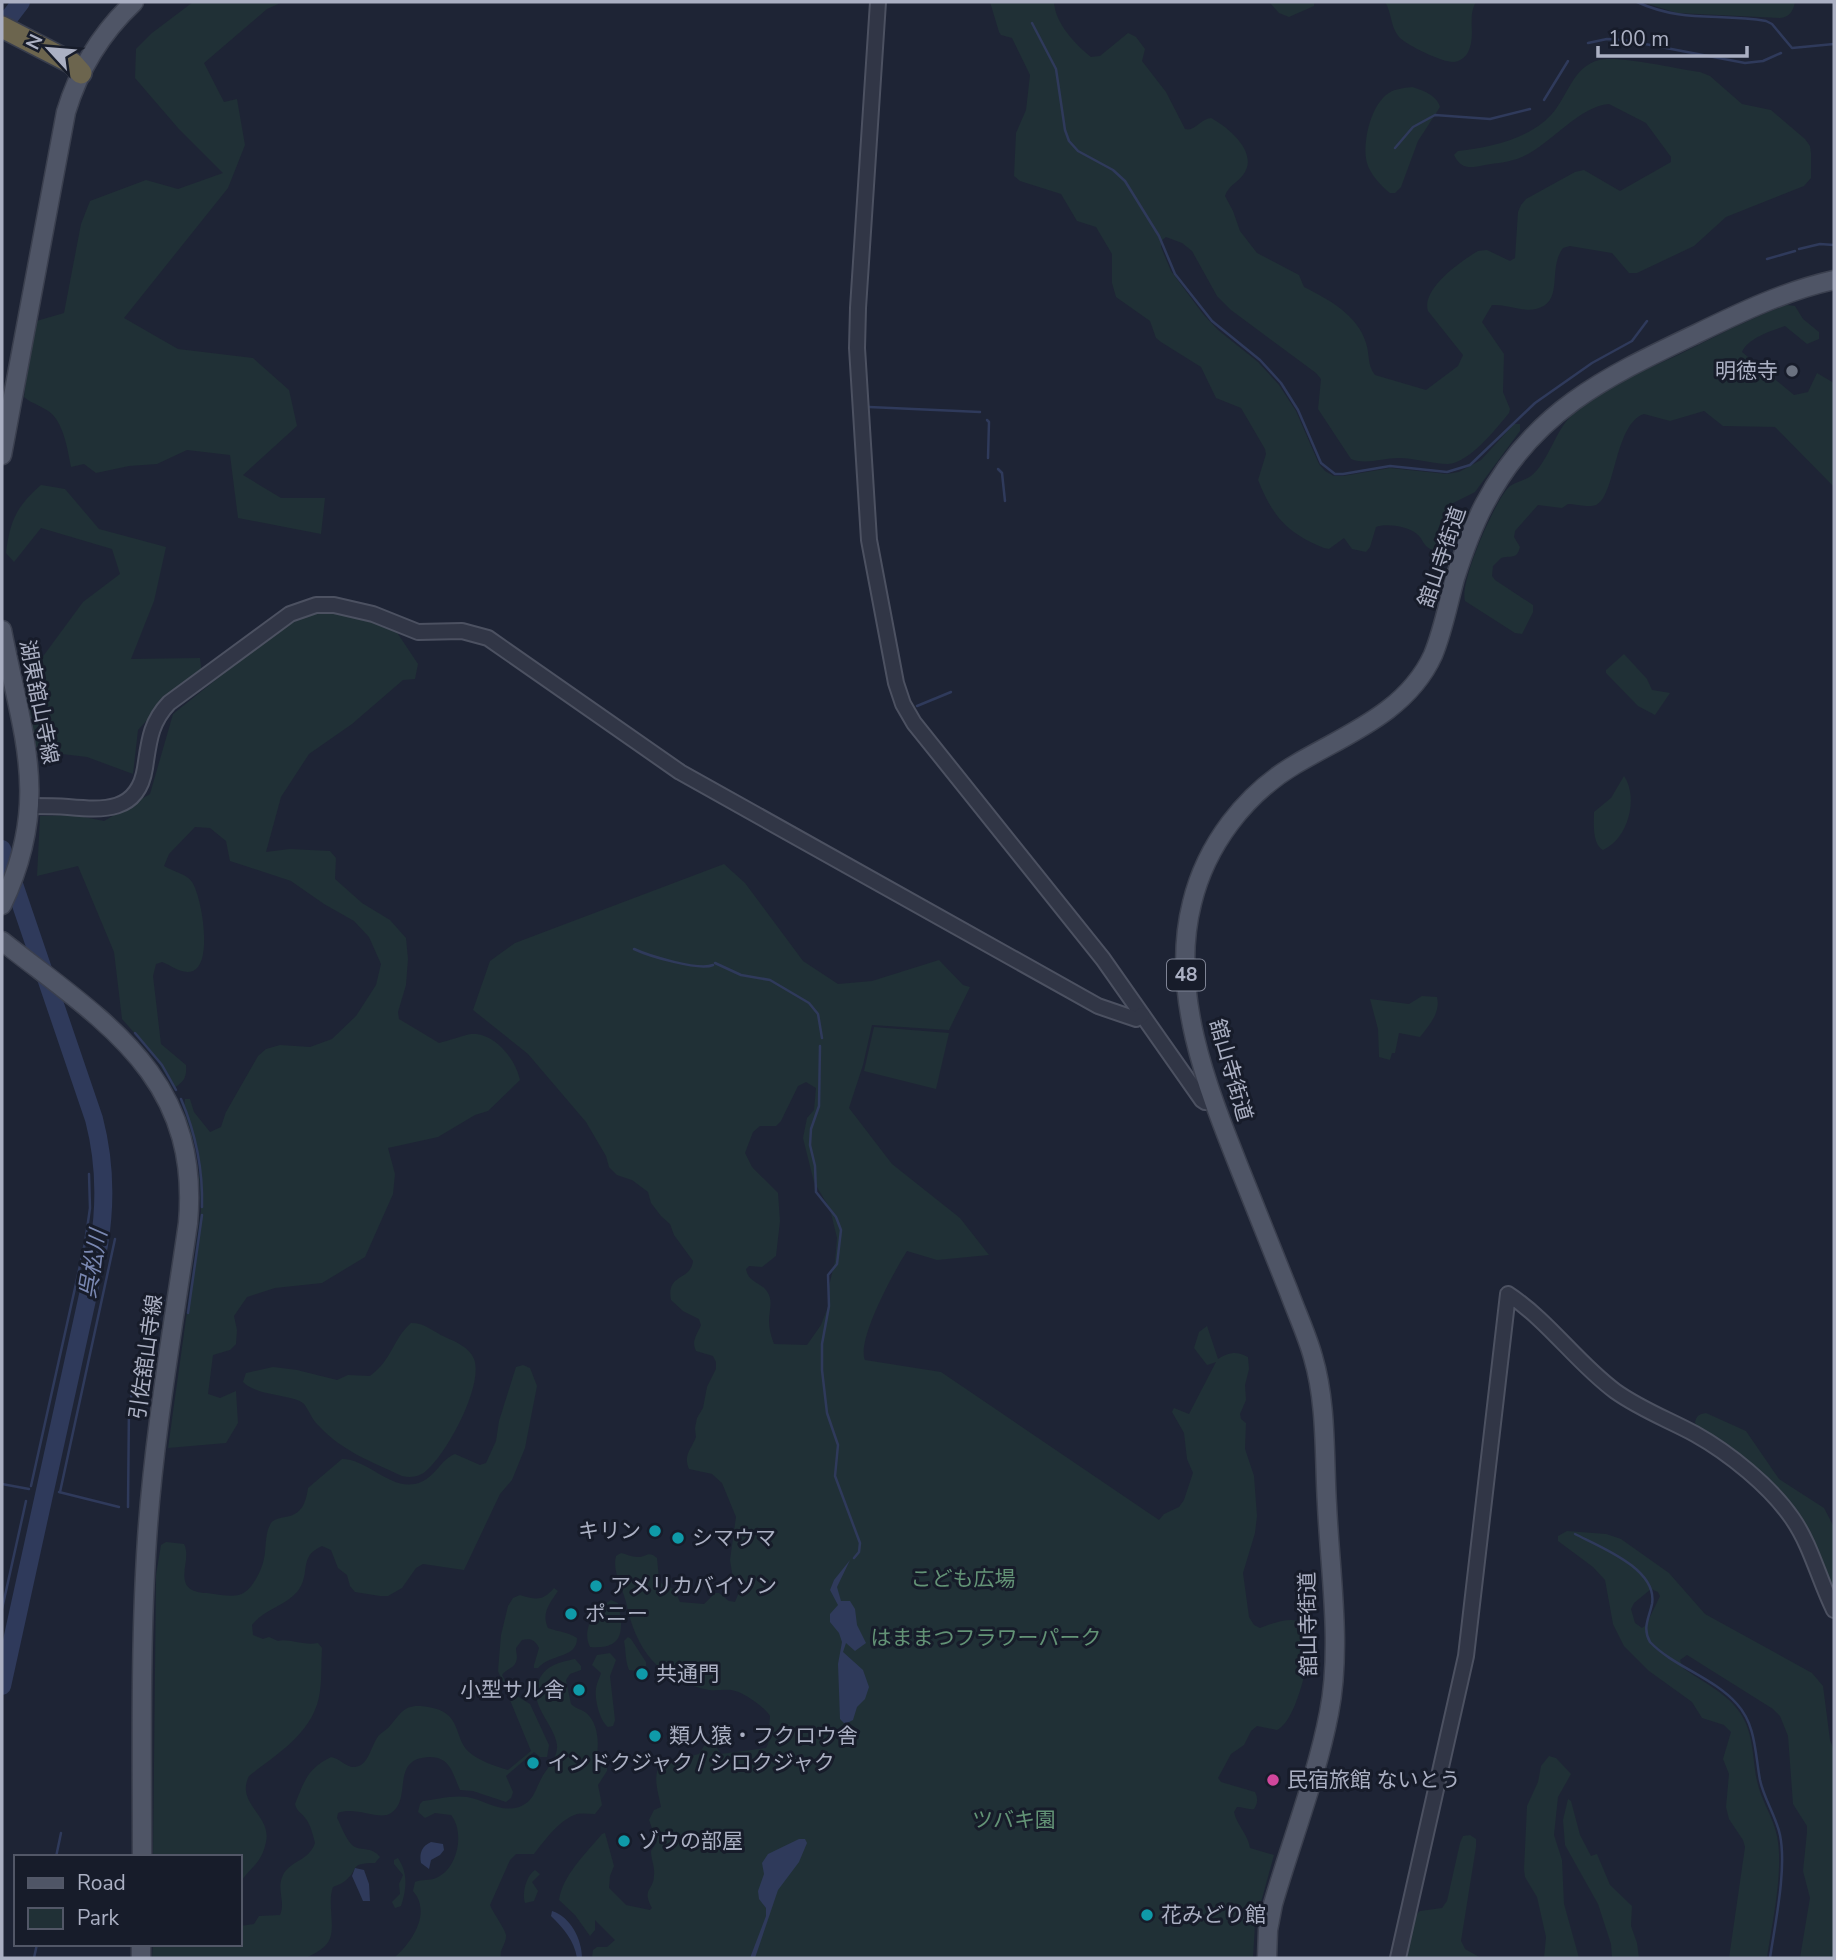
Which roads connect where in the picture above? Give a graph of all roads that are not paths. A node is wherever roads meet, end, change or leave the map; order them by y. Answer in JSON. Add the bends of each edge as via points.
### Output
{"nodes":[{"id":1,"x":134,"y":2,"type":"edge"},
{"id":2,"x":878,"y":2,"type":"edge"},
{"id":3,"x":7,"y":34,"type":"edge"},
{"id":4,"x":81,"y":73,"type":"junction"},
{"id":5,"x":1834,"y":280,"type":"edge"},
{"id":6,"x":2,"y":455,"type":"edge"},
{"id":7,"x":2,"y":630,"type":"edge"},
{"id":8,"x":30,"y":806,"type":"junction"},
{"id":9,"x":4,"y":899,"type":"edge"},
{"id":10,"x":2,"y":941,"type":"edge"},
{"id":11,"x":1142,"y":1015,"type":"junction"},
{"id":12,"x":1214,"y":1101,"type":"junction"},
{"id":13,"x":1834,"y":1610,"type":"edge"},
{"id":14,"x":142,"y":1855,"type":"edge"},
{"id":15,"x":1267,"y":1958,"type":"edge"},
{"id":16,"x":1398,"y":1958,"type":"edge"}],
"edges":[{"from":1,"to":4,"type":"main road","via":[[109,28]]},
{"from":2,"to":11,"type":"street","via":[[857,341],[868,530],[896,683],[914,723],[1097,951]]},
{"from":3,"to":4,"type":"highway","via":[[72,64]]},
{"from":4,"to":6,"type":"main road","via":[[62,130]]},
{"from":5,"to":12,"type":"main road","name":"舘山寺街道","number":"48","via":[[1761,303],[1634,364],[1587,390],[1545,423],[1510,464],[1482,509],[1433,655],[1412,688],[1383,714],[1280,774],[1234,817],[1202,873],[1185,950],[1199,1053]]},
{"from":7,"to":8,"type":"main road","name":"湖東舘山寺線","via":[[27,749]]},
{"from":8,"to":9,"type":"main road","name":"湖東舘山寺線","via":[[18,866]]},
{"from":8,"to":11,"type":"street","via":[[100,810],[124,802],[140,784],[150,731],[169,703],[290,614],[316,605],[343,607],[418,632],[462,631],[488,638],[680,772],[1098,1006],[1136,1019]]},
{"from":10,"to":14,"type":"main road","name":"引佐舘山寺線","via":[[121,1036],[152,1073],[179,1129],[189,1176],[188,1223],[147,1535]]},
{"from":11,"to":12,"type":"street","via":[[1202,1100]]},
{"from":12,"to":15,"type":"main road","name":"舘山寺街道","number":"48","via":[[1309,1344],[1322,1410],[1333,1683],[1322,1741],[1273,1904]]},
{"from":13,"to":16,"type":"street","via":[[1799,1528],[1776,1499],[1721,1450],[1616,1391],[1508,1294],[1464,1663]]}]}
